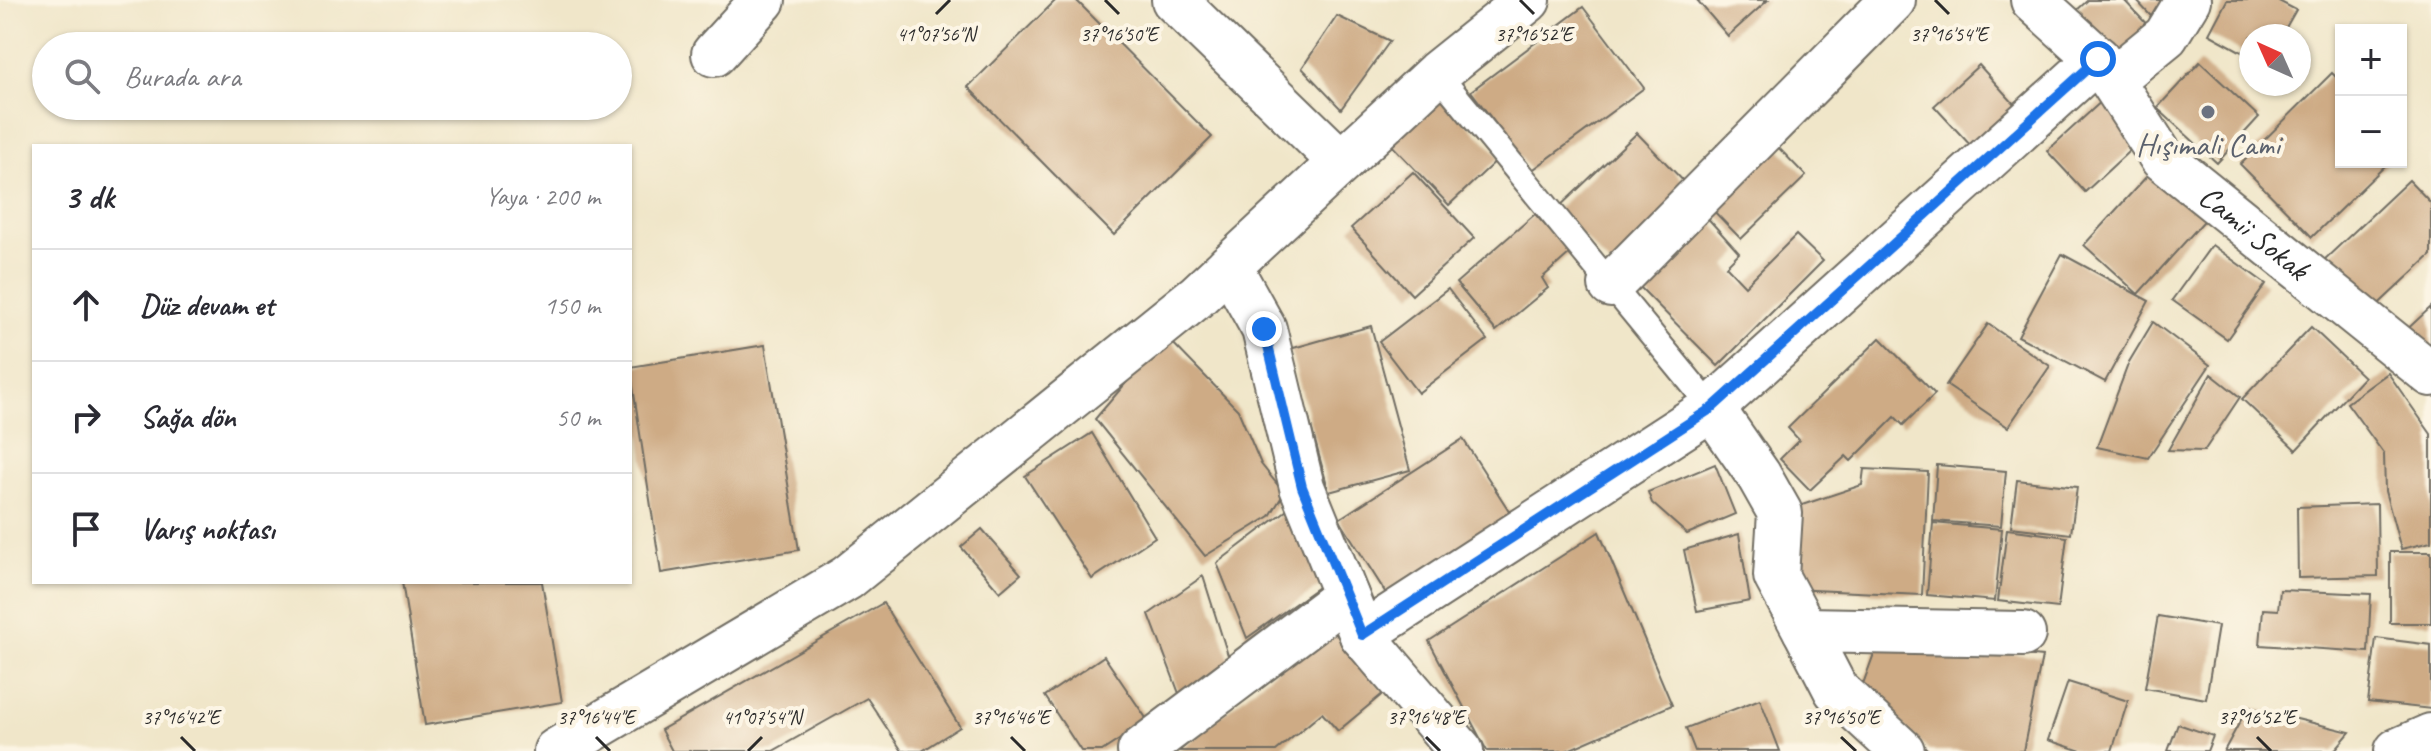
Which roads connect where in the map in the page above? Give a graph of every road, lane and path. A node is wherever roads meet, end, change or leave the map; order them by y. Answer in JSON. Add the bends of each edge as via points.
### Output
{"nodes":[{"id":1,"x":763,"y":0,"type":"edge"},
{"id":2,"x":1174,"y":0,"type":"edge"},
{"id":3,"x":1528,"y":0,"type":"edge"},
{"id":4,"x":1893,"y":0,"type":"edge"},
{"id":5,"x":2033,"y":0,"type":"edge"},
{"id":6,"x":2188,"y":0,"type":"edge"},
{"id":7,"x":714,"y":54,"type":"dead end"},
{"id":8,"x":2105,"y":69,"type":"junction"},
{"id":9,"x":1437,"y":73,"type":"junction"},
{"id":10,"x":1341,"y":162,"type":"junction"},
{"id":11,"x":1229,"y":266,"type":"junction"},
{"id":12,"x":1611,"y":285,"type":"junction"},
{"id":13,"x":2431,"y":374,"type":"edge"},
{"id":14,"x":1712,"y":408,"type":"junction"},
{"id":15,"x":1346,"y":596,"type":"junction"},
{"id":16,"x":1805,"y":630,"type":"junction"},
{"id":17,"x":2023,"y":634,"type":"dead end"},
{"id":18,"x":1362,"y":635,"type":"junction"},
{"id":19,"x":2431,"y":736,"type":"edge"},
{"id":20,"x":556,"y":751,"type":"edge"},
{"id":21,"x":1140,"y":751,"type":"edge"},
{"id":22,"x":1461,"y":751,"type":"edge"},
{"id":23,"x":1902,"y":751,"type":"edge"},
{"id":24,"x":2397,"y":751,"type":"edge"}],
"edges":[{"from":1,"to":7,"type":"street"},
{"from":2,"to":10,"type":"street"},
{"from":3,"to":9,"type":"street"},
{"from":4,"to":12,"type":"street"},
{"from":5,"to":8,"type":"street","name":"Camii Sokak"},
{"from":6,"to":8,"type":"street","via":[[2166,36]]},
{"from":8,"to":13,"type":"street","name":"Camii Sokak","via":[[2162,158]]},
{"from":8,"to":14,"type":"street"},
{"from":9,"to":10,"type":"street"},
{"from":9,"to":12,"type":"lane"},
{"from":10,"to":11,"type":"street"},
{"from":11,"to":15,"type":"street","via":[[1264,329],[1302,487]]},
{"from":11,"to":20,"type":"street","via":[[847,578]]},
{"from":12,"to":14,"type":"lane"},
{"from":14,"to":16,"type":"street","via":[[1780,513],[1776,576]]},
{"from":14,"to":18,"type":"street"},
{"from":15,"to":18,"type":"street"},
{"from":15,"to":21,"type":"street"},
{"from":16,"to":17,"type":"street"},
{"from":16,"to":23,"type":"street","via":[[1836,690]]},
{"from":18,"to":22,"type":"street"},
{"from":19,"to":24,"type":"street"}]}
